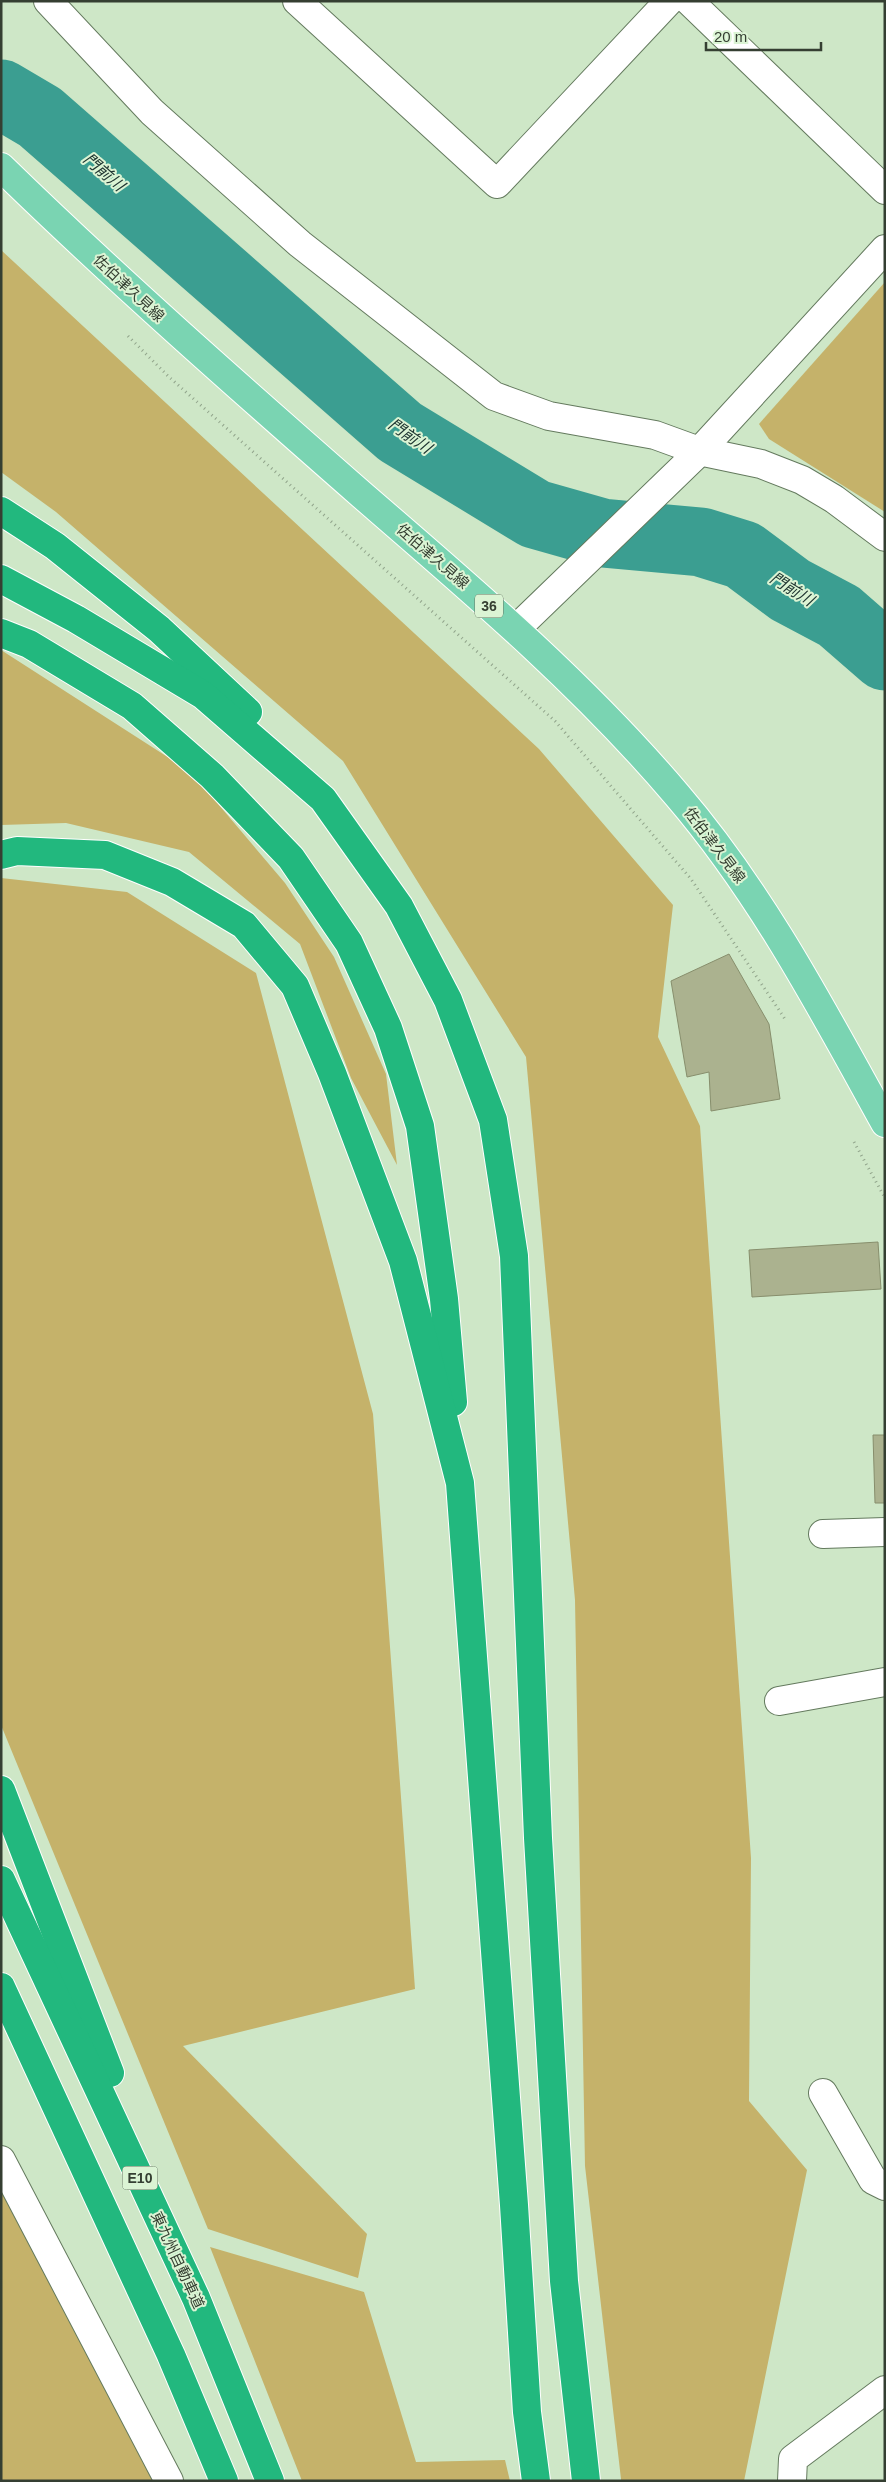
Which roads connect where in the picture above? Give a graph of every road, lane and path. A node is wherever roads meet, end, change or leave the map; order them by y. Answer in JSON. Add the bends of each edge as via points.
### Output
{"nodes":[{"id":1,"x":48,"y":1,"type":"edge"},
{"id":2,"x":297,"y":1,"type":"edge"},
{"id":3,"x":669,"y":1,"type":"edge"},
{"id":4,"x":689,"y":1,"type":"edge"},
{"id":5,"x":1,"y":167,"type":"edge"},
{"id":6,"x":885,"y":190,"type":"edge"},
{"id":7,"x":885,"y":249,"type":"edge"},
{"id":8,"x":126,"y":334,"type":"dead end"},
{"id":9,"x":698,"y":452,"type":"junction"},
{"id":10,"x":1,"y":511,"type":"edge"},
{"id":11,"x":885,"y":537,"type":"edge"},
{"id":12,"x":1,"y":579,"type":"edge"},
{"id":13,"x":518,"y":628,"type":"junction"},
{"id":14,"x":1,"y":633,"type":"edge"},
{"id":15,"x":323,"y":799,"type":"junction"},
{"id":16,"x":1,"y":855,"type":"edge"},
{"id":17,"x":788,"y":1023,"type":"dead end"},
{"id":18,"x":885,"y":1123,"type":"edge"},
{"id":19,"x":853,"y":1140,"type":"dead end"},
{"id":20,"x":885,"y":1198,"type":"edge"},
{"id":21,"x":460,"y":1484,"type":"junction"},
{"id":22,"x":885,"y":1532,"type":"edge"},
{"id":23,"x":823,"y":1534,"type":"dead end"},
{"id":24,"x":885,"y":1682,"type":"edge"},
{"id":25,"x":779,"y":1701,"type":"dead end"},
{"id":26,"x":1,"y":1790,"type":"edge"},
{"id":27,"x":1,"y":1880,"type":"edge"},
{"id":28,"x":1,"y":1986,"type":"edge"},
{"id":29,"x":823,"y":2093,"type":"dead end"},
{"id":30,"x":1,"y":2160,"type":"edge"},
{"id":31,"x":885,"y":2186,"type":"edge"},
{"id":32,"x":196,"y":2298,"type":"junction"},
{"id":33,"x":885,"y":2390,"type":"edge"},
{"id":34,"x":169,"y":2481,"type":"edge"},
{"id":35,"x":224,"y":2481,"type":"edge"},
{"id":36,"x":270,"y":2481,"type":"edge"},
{"id":37,"x":536,"y":2481,"type":"edge"},
{"id":38,"x":586,"y":2481,"type":"edge"},
{"id":39,"x":792,"y":2481,"type":"edge"}],
"edges":[{"from":1,"to":9,"type":"street","via":[[152,112],[300,244],[494,396],[549,416],[655,435]]},
{"from":2,"to":3,"type":"street","via":[[497,184]]},
{"from":4,"to":6,"type":"street"},
{"from":5,"to":13,"type":"main road","name":"佐伯津久見線","number":"36","via":[[174,330]]},
{"from":7,"to":9,"type":"street"},
{"from":8,"to":17,"type":"path","via":[[168,376],[555,721],[691,879]]},
{"from":9,"to":11,"type":"street","via":[[760,464],[802,480]]},
{"from":9,"to":13,"type":"street"},
{"from":10,"to":15,"type":"highway","via":[[54,546],[159,629],[239,702]]},
{"from":12,"to":15,"type":"highway","via":[[76,619],[203,695]]},
{"from":13,"to":18,"type":"main road","name":"佐伯津久見線","number":"36","via":[[639,752],[679,797],[737,872],[815,995]]},
{"from":14,"to":21,"type":"highway","via":[[30,644],[132,706],[212,776],[291,858],[349,944],[388,1028],[420,1126],[444,1299]]},
{"from":15,"to":38,"type":"highway","via":[[399,906],[448,1000],[494,1120],[514,1256],[538,1848],[564,2281]]},
{"from":16,"to":21,"type":"highway","via":[[17,850],[105,855],[172,882],[244,925],[295,986],[332,1073],[403,1260]]},
{"from":19,"to":20,"type":"path"},
{"from":21,"to":37,"type":"highway","via":[[527,2412]]},
{"from":22,"to":23,"type":"street"},
{"from":24,"to":25,"type":"street"},
{"from":26,"to":32,"type":"highway"},
{"from":27,"to":32,"type":"highway","name":"東九州自動車道","number":"E10"},
{"from":28,"to":35,"type":"highway","via":[[171,2355]]},
{"from":29,"to":31,"type":"street","via":[[873,2180]]},
{"from":30,"to":34,"type":"street"},
{"from":32,"to":36,"type":"highway","name":"東九州自動車道","number":"E10"},
{"from":33,"to":39,"type":"street","via":[[793,2459]]}]}
